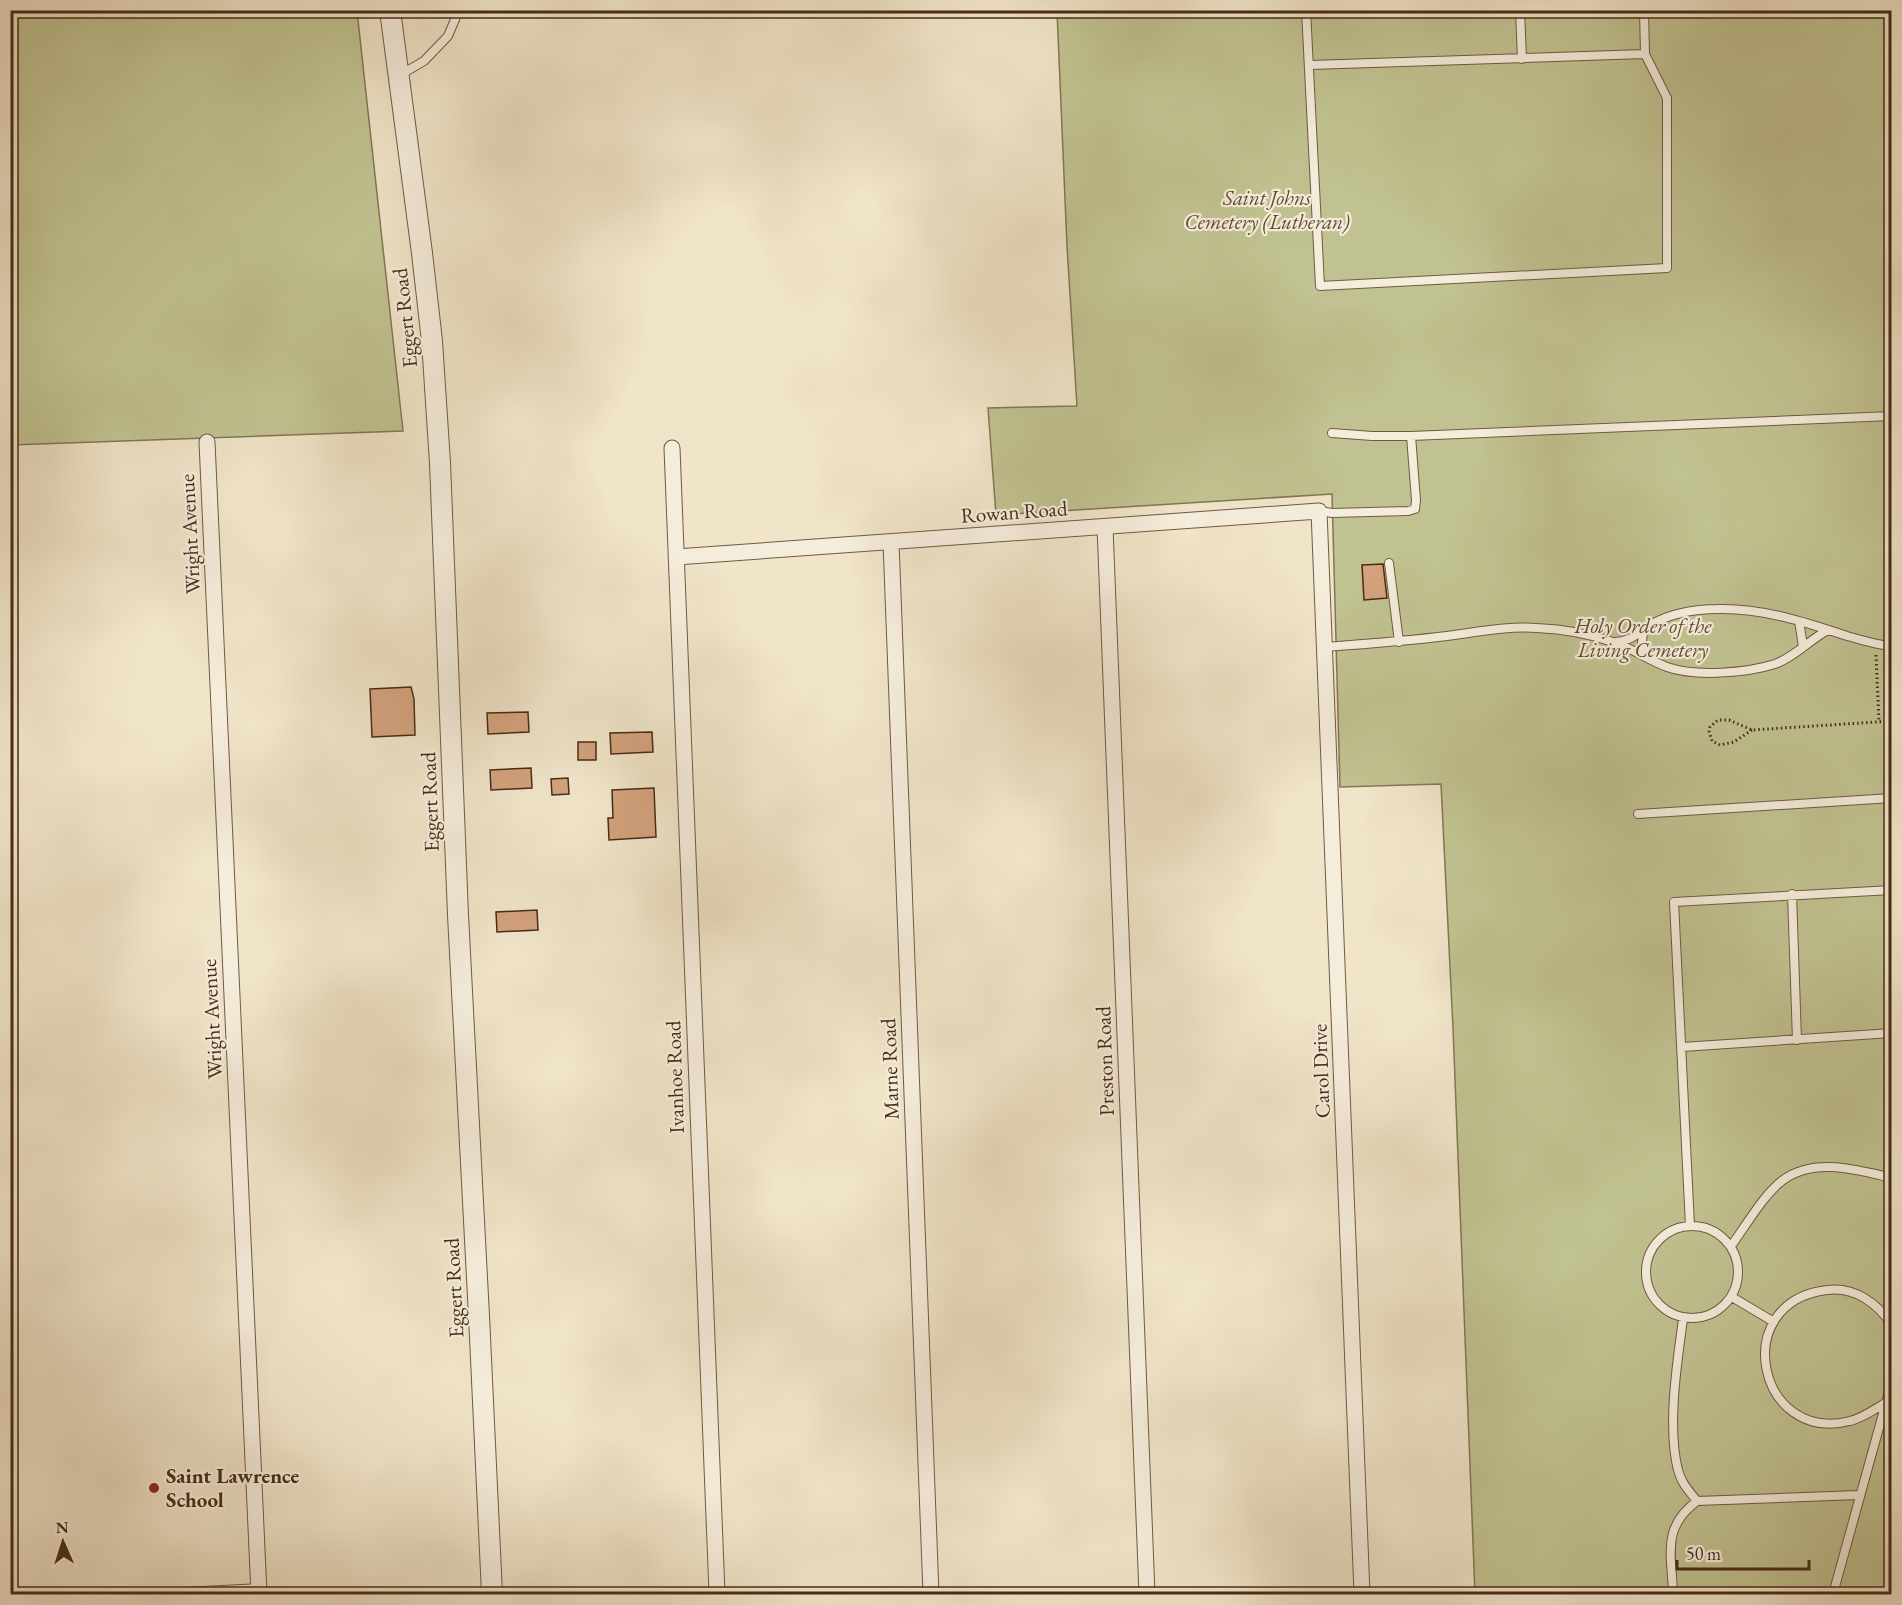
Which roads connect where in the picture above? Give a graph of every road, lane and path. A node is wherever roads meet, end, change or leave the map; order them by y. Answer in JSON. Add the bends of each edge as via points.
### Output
{"nodes":[{"id":1,"x":390,"y":10,"type":"edge"},
{"id":2,"x":459,"y":10,"type":"edge"},
{"id":3,"x":1306,"y":10,"type":"edge"},
{"id":4,"x":1520,"y":10,"type":"edge"},
{"id":5,"x":1644,"y":10,"type":"edge"},
{"id":6,"x":1645,"y":54,"type":"junction"},
{"id":7,"x":1522,"y":59,"type":"junction"},
{"id":8,"x":1310,"y":65,"type":"junction"},
{"id":9,"x":399,"y":76,"type":"junction"},
{"id":10,"x":1892,"y":416,"type":"edge"},
{"id":11,"x":1332,"y":433,"type":"dead end"},
{"id":12,"x":1411,"y":436,"type":"junction"},
{"id":13,"x":207,"y":442,"type":"dead end"},
{"id":14,"x":672,"y":448,"type":"dead end"},
{"id":15,"x":1318,"y":511,"type":"junction"},
{"id":16,"x":1105,"y":527,"type":"junction"},
{"id":17,"x":891,"y":542,"type":"junction"},
{"id":18,"x":676,"y":557,"type":"junction"},
{"id":19,"x":1389,"y":563,"type":"dead end"},
{"id":20,"x":1799,"y":621,"type":"junction"},
{"id":21,"x":1828,"y":630,"type":"junction"},
{"id":22,"x":1642,"y":632,"type":"junction"},
{"id":23,"x":1399,"y":642,"type":"junction"},
{"id":24,"x":1615,"y":643,"type":"junction"},
{"id":25,"x":1878,"y":644,"type":"junction"},
{"id":26,"x":1803,"y":646,"type":"junction"},
{"id":27,"x":1892,"y":646,"type":"edge"},
{"id":28,"x":1325,"y":647,"type":"junction"},
{"id":29,"x":1646,"y":657,"type":"junction"},
{"id":30,"x":1879,"y":722,"type":"junction"},
{"id":31,"x":1892,"y":722,"type":"edge"},
{"id":32,"x":1752,"y":730,"type":"junction"},
{"id":33,"x":1892,"y":798,"type":"edge"},
{"id":34,"x":1638,"y":814,"type":"dead end"},
{"id":35,"x":1892,"y":890,"type":"edge"},
{"id":36,"x":1792,"y":894,"type":"junction"},
{"id":37,"x":1892,"y":1033,"type":"edge"},
{"id":38,"x":1797,"y":1040,"type":"junction"},
{"id":39,"x":1682,"y":1047,"type":"junction"},
{"id":40,"x":1892,"y":1178,"type":"edge"},
{"id":41,"x":1690,"y":1226,"type":"junction"},
{"id":42,"x":1731,"y":1246,"type":"junction"},
{"id":43,"x":1732,"y":1296,"type":"junction"},
{"id":44,"x":1683,"y":1319,"type":"junction"},
{"id":45,"x":1774,"y":1322,"type":"junction"},
{"id":46,"x":1892,"y":1325,"type":"edge"},
{"id":47,"x":1892,"y":1380,"type":"edge"},
{"id":48,"x":1887,"y":1402,"type":"junction"},
{"id":49,"x":1859,"y":1495,"type":"junction"},
{"id":50,"x":1697,"y":1502,"type":"junction"},
{"id":51,"x":259,"y":1591,"type":"edge"},
{"id":52,"x":145,"y":1594,"type":"edge"},
{"id":53,"x":492,"y":1594,"type":"edge"},
{"id":54,"x":717,"y":1594,"type":"edge"},
{"id":55,"x":931,"y":1594,"type":"edge"},
{"id":56,"x":1147,"y":1594,"type":"edge"},
{"id":57,"x":1362,"y":1594,"type":"edge"},
{"id":58,"x":1673,"y":1594,"type":"edge"},
{"id":59,"x":1833,"y":1594,"type":"edge"}],
"edges":[{"from":1,"to":9,"type":"street","name":"Eggert Road"},
{"from":2,"to":9,"type":"lane","via":[[448,36],[424,61]]},
{"from":3,"to":8,"type":"lane"},
{"from":4,"to":7,"type":"lane"},
{"from":5,"to":6,"type":"lane"},
{"from":6,"to":7,"type":"lane"},
{"from":6,"to":8,"type":"lane","via":[[1667,98],[1667,268],[1320,286]]},
{"from":7,"to":8,"type":"lane"},
{"from":9,"to":53,"type":"street","name":"Eggert Road","via":[[432,341],[440,463]]},
{"from":10,"to":12,"type":"lane"},
{"from":11,"to":12,"type":"lane"},
{"from":12,"to":15,"type":"lane","via":[[1414,509]]},
{"from":13,"to":51,"type":"street","name":"Wright Avenue"},
{"from":14,"to":18,"type":"street","name":"Ivanhoe Road"},
{"from":15,"to":16,"type":"street","name":"Rowan Road"},
{"from":15,"to":28,"type":"street","name":"Carol Drive"},
{"from":16,"to":17,"type":"street","name":"Rowan Road"},
{"from":16,"to":56,"type":"street","name":"Preston Road"},
{"from":17,"to":18,"type":"street","name":"Rowan Road"},
{"from":17,"to":55,"type":"street","name":"Marne Road"},
{"from":18,"to":54,"type":"street","name":"Ivanhoe Road"},
{"from":19,"to":23,"type":"lane"},
{"from":20,"to":21,"type":"lane"},
{"from":20,"to":22,"type":"lane","via":[[1753,610],[1716,609],[1673,614]]},
{"from":20,"to":26,"type":"lane"},
{"from":21,"to":25,"type":"lane"},
{"from":21,"to":26,"type":"lane"},
{"from":22,"to":24,"type":"lane"},
{"from":22,"to":29,"type":"lane"},
{"from":23,"to":24,"type":"lane","via":[[1536,627]]},
{"from":23,"to":28,"type":"lane"},
{"from":24,"to":29,"type":"lane"},
{"from":25,"to":27,"type":"lane"},
{"from":25,"to":30,"type":"path"},
{"from":26,"to":29,"type":"lane","via":[[1775,664],[1733,671],[1687,671]]},
{"from":28,"to":57,"type":"street","name":"Carol Drive"},
{"from":30,"to":31,"type":"path"},
{"from":30,"to":32,"type":"path"},
{"from":32,"to":32,"type":"path","via":[[1729,720],[1718,720],[1709,731],[1712,741],[1725,745]]},
{"from":33,"to":34,"type":"lane"},
{"from":35,"to":36,"type":"lane"},
{"from":36,"to":38,"type":"lane"},
{"from":36,"to":39,"type":"lane","via":[[1674,902]]},
{"from":37,"to":38,"type":"lane"},
{"from":38,"to":39,"type":"lane"},
{"from":39,"to":41,"type":"lane"},
{"from":40,"to":42,"type":"lane","via":[[1841,1168],[1800,1171],[1782,1180],[1770,1193]]},
{"from":41,"to":42,"type":"lane","via":[[1713,1230]]},
{"from":41,"to":44,"type":"lane","via":[[1671,1231],[1656,1243],[1647,1260],[1646,1279],[1652,1297],[1665,1311]]},
{"from":42,"to":43,"type":"lane","via":[[1739,1276]]},
{"from":43,"to":44,"type":"lane","via":[[1720,1311],[1702,1318]]},
{"from":43,"to":45,"type":"lane"},
{"from":44,"to":50,"type":"lane","via":[[1675,1385],[1676,1454],[1684,1485]]},
{"from":45,"to":46,"type":"lane","via":[[1799,1298],[1833,1289],[1867,1299]]},
{"from":45,"to":48,"type":"lane","via":[[1766,1340],[1768,1380],[1778,1398],[1793,1412],[1831,1424],[1851,1421]]},
{"from":47,"to":48,"type":"lane"},
{"from":48,"to":49,"type":"lane"},
{"from":49,"to":50,"type":"lane"},
{"from":49,"to":59,"type":"lane"},
{"from":50,"to":58,"type":"lane","via":[[1677,1521],[1671,1539]]},
{"from":51,"to":52,"type":"lane"}]}
